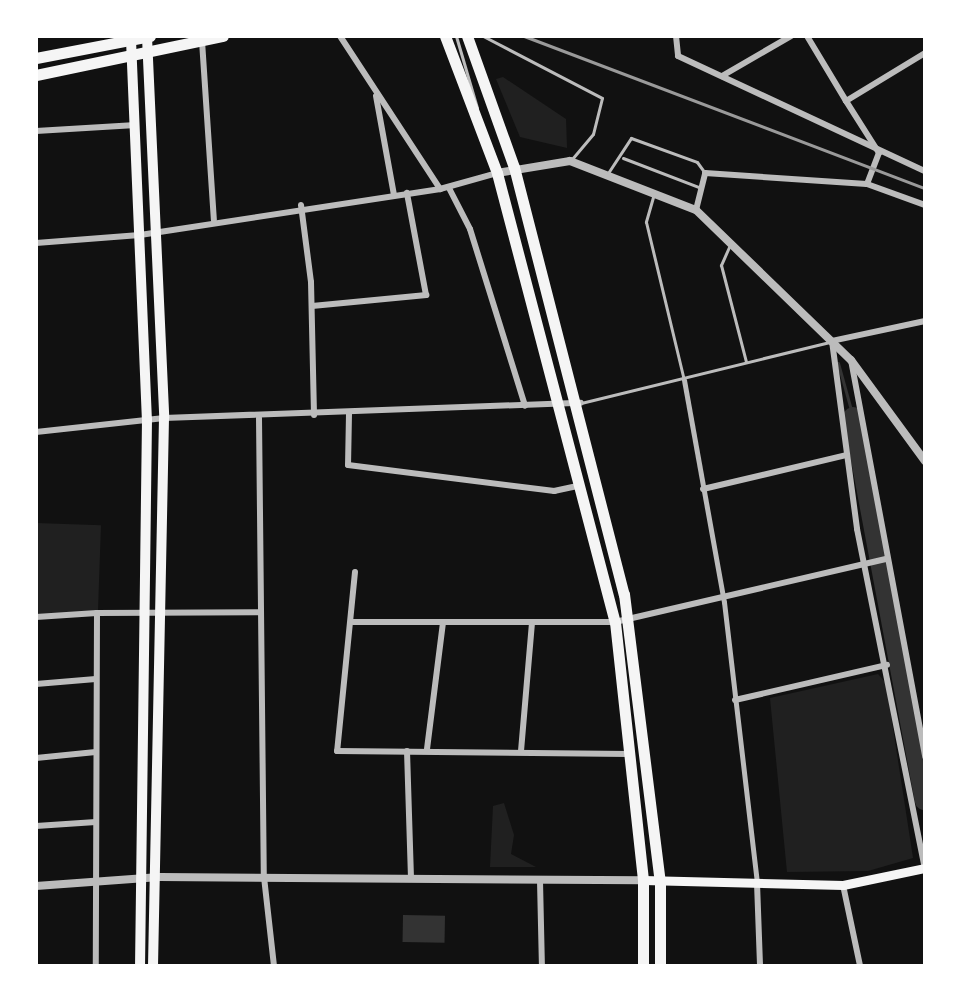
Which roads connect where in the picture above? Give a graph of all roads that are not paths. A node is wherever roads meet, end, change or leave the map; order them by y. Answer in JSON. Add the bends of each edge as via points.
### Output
{"nodes":[{"id":1,"x":148,"y":36,"type":"edge"},
{"id":2,"x":223,"y":36,"type":"edge"},
{"id":3,"x":340,"y":36,"type":"edge"},
{"id":4,"x":434,"y":36,"type":"edge"},
{"id":5,"x":445,"y":36,"type":"edge"},
{"id":6,"x":456,"y":36,"type":"edge"},
{"id":7,"x":467,"y":36,"type":"edge"},
{"id":8,"x":483,"y":36,"type":"edge"},
{"id":9,"x":676,"y":36,"type":"edge"},
{"id":10,"x":791,"y":36,"type":"edge"},
{"id":11,"x":807,"y":36,"type":"edge"},
{"id":12,"x":131,"y":38,"type":"edge"},
{"id":13,"x":202,"y":41,"type":"junction"},
{"id":14,"x":450,"y":50,"type":"junction"},
{"id":15,"x":925,"y":53,"type":"edge"},
{"id":16,"x":151,"y":54,"type":"junction"},
{"id":17,"x":134,"y":57,"type":"junction"},
{"id":18,"x":36,"y":58,"type":"edge"},
{"id":19,"x":36,"y":75,"type":"edge"},
{"id":20,"x":722,"y":76,"type":"junction"},
{"id":21,"x":375,"y":89,"type":"junction"},
{"id":22,"x":846,"y":101,"type":"junction"},
{"id":23,"x":477,"y":120,"type":"junction"},
{"id":24,"x":136,"y":125,"type":"junction"},
{"id":25,"x":36,"y":131,"type":"edge"},
{"id":26,"x":879,"y":153,"type":"junction"},
{"id":27,"x":623,"y":158,"type":"junction"},
{"id":28,"x":570,"y":161,"type":"junction"},
{"id":29,"x":514,"y":167,"type":"junction"},
{"id":30,"x":925,"y":171,"type":"edge"},
{"id":31,"x":497,"y":173,"type":"junction"},
{"id":32,"x":705,"y":173,"type":"junction"},
{"id":33,"x":604,"y":174,"type":"junction"},
{"id":34,"x":867,"y":184,"type":"junction"},
{"id":35,"x":449,"y":188,"type":"junction"},
{"id":36,"x":701,"y":188,"type":"junction"},
{"id":37,"x":440,"y":189,"type":"junction"},
{"id":38,"x":655,"y":192,"type":"junction"},
{"id":39,"x":407,"y":193,"type":"junction"},
{"id":40,"x":394,"y":195,"type":"junction"},
{"id":41,"x":301,"y":205,"type":"junction"},
{"id":42,"x":925,"y":205,"type":"edge"},
{"id":43,"x":696,"y":210,"type":"junction"},
{"id":44,"x":214,"y":220,"type":"junction"},
{"id":45,"x":157,"y":228,"type":"junction"},
{"id":46,"x":140,"y":235,"type":"junction"},
{"id":47,"x":36,"y":243,"type":"edge"},
{"id":48,"x":731,"y":245,"type":"junction"},
{"id":49,"x":312,"y":306,"type":"junction"},
{"id":50,"x":925,"y":321,"type":"edge"},
{"id":51,"x":832,"y":341,"type":"junction"},
{"id":52,"x":851,"y":360,"type":"junction"},
{"id":53,"x":746,"y":362,"type":"junction"},
{"id":54,"x":684,"y":380,"type":"junction"},
{"id":55,"x":581,"y":403,"type":"junction"},
{"id":56,"x":525,"y":406,"type":"junction"},
{"id":57,"x":562,"y":408,"type":"junction"},
{"id":58,"x":349,"y":414,"type":"junction"},
{"id":59,"x":314,"y":415,"type":"junction"},
{"id":60,"x":164,"y":418,"type":"junction"},
{"id":61,"x":259,"y":418,"type":"junction"},
{"id":62,"x":147,"y":419,"type":"junction"},
{"id":63,"x":36,"y":432,"type":"edge"},
{"id":64,"x":847,"y":455,"type":"junction"},
{"id":65,"x":925,"y":461,"type":"edge"},
{"id":66,"x":582,"y":485,"type":"junction"},
{"id":67,"x":703,"y":489,"type":"junction"},
{"id":68,"x":886,"y":559,"type":"junction"},
{"id":69,"x":865,"y":564,"type":"junction"},
{"id":70,"x":355,"y":572,"type":"dead end"},
{"id":71,"x":724,"y":602,"type":"junction"},
{"id":72,"x":163,"y":608,"type":"junction"},
{"id":73,"x":143,"y":610,"type":"junction"},
{"id":74,"x":261,"y":612,"type":"junction"},
{"id":75,"x":97,"y":613,"type":"junction"},
{"id":76,"x":36,"y":617,"type":"edge"},
{"id":77,"x":629,"y":619,"type":"junction"},
{"id":78,"x":353,"y":622,"type":"junction"},
{"id":79,"x":615,"y":622,"type":"junction"},
{"id":80,"x":443,"y":623,"type":"junction"},
{"id":81,"x":532,"y":623,"type":"junction"},
{"id":82,"x":887,"y":665,"type":"junction"},
{"id":83,"x":96,"y":679,"type":"junction"},
{"id":84,"x":36,"y":684,"type":"edge"},
{"id":85,"x":735,"y":700,"type":"junction"},
{"id":86,"x":922,"y":723,"type":"edge"},
{"id":87,"x":427,"y":749,"type":"junction"},
{"id":88,"x":407,"y":751,"type":"junction"},
{"id":89,"x":521,"y":751,"type":"junction"},
{"id":90,"x":925,"y":751,"type":"edge"},
{"id":91,"x":96,"y":752,"type":"junction"},
{"id":92,"x":629,"y":754,"type":"junction"},
{"id":93,"x":36,"y":758,"type":"edge"},
{"id":94,"x":96,"y":822,"type":"junction"},
{"id":95,"x":36,"y":826,"type":"edge"},
{"id":96,"x":925,"y":869,"type":"edge"},
{"id":97,"x":145,"y":877,"type":"junction"},
{"id":98,"x":160,"y":877,"type":"junction"},
{"id":99,"x":264,"y":877,"type":"junction"},
{"id":100,"x":95,"y":880,"type":"junction"},
{"id":101,"x":411,"y":880,"type":"junction"},
{"id":102,"x":643,"y":880,"type":"junction"},
{"id":103,"x":540,"y":881,"type":"junction"},
{"id":104,"x":660,"y":881,"type":"junction"},
{"id":105,"x":757,"y":883,"type":"junction"},
{"id":106,"x":843,"y":885,"type":"junction"},
{"id":107,"x":36,"y":886,"type":"edge"},
{"id":108,"x":96,"y":966,"type":"edge"},
{"id":109,"x":140,"y":966,"type":"edge"},
{"id":110,"x":153,"y":966,"type":"edge"},
{"id":111,"x":274,"y":966,"type":"edge"},
{"id":112,"x":542,"y":966,"type":"edge"},
{"id":113,"x":643,"y":966,"type":"edge"},
{"id":114,"x":660,"y":966,"type":"edge"},
{"id":115,"x":760,"y":966,"type":"edge"},
{"id":116,"x":860,"y":966,"type":"edge"}],
"edges":[{"from":1,"to":12,"type":"highway"},
{"from":1,"to":16,"type":"main road"},
{"from":2,"to":13,"type":"highway"},
{"from":3,"to":21,"type":"street"},
{"from":4,"to":14,"type":"highway"},
{"from":5,"to":14,"type":"highway"},
{"from":6,"to":23,"type":"lane","via":[[477,95]]},
{"from":7,"to":29,"type":"highway"},
{"from":8,"to":28,"type":"lane","via":[[602,98],[593,134]]},
{"from":9,"to":20,"type":"street","via":[[678,56]]},
{"from":10,"to":20,"type":"street"},
{"from":11,"to":22,"type":"street"},
{"from":12,"to":17,"type":"main road"},
{"from":12,"to":18,"type":"highway"},
{"from":13,"to":16,"type":"highway"},
{"from":13,"to":44,"type":"street"},
{"from":14,"to":23,"type":"highway"},
{"from":15,"to":22,"type":"street"},
{"from":16,"to":17,"type":"highway"},
{"from":16,"to":45,"type":"main road"},
{"from":17,"to":19,"type":"highway"},
{"from":17,"to":24,"type":"main road"},
{"from":20,"to":26,"type":"street"},
{"from":21,"to":37,"type":"street"},
{"from":21,"to":40,"type":"street"},
{"from":22,"to":26,"type":"street"},
{"from":23,"to":31,"type":"highway"},
{"from":24,"to":25,"type":"street"},
{"from":24,"to":46,"type":"main road"},
{"from":26,"to":30,"type":"street"},
{"from":26,"to":34,"type":"street"},
{"from":27,"to":32,"type":"lane","via":[[631,138],[697,162]]},
{"from":27,"to":33,"type":"lane"},
{"from":27,"to":36,"type":"lane"},
{"from":28,"to":29,"type":"street"},
{"from":28,"to":33,"type":"street"},
{"from":29,"to":31,"type":"street"},
{"from":29,"to":55,"type":"highway"},
{"from":31,"to":35,"type":"street"},
{"from":31,"to":57,"type":"highway"},
{"from":32,"to":34,"type":"street"},
{"from":32,"to":36,"type":"street"},
{"from":33,"to":38,"type":"street"},
{"from":34,"to":42,"type":"street"},
{"from":35,"to":37,"type":"street"},
{"from":35,"to":56,"type":"street","via":[[470,229]]},
{"from":36,"to":43,"type":"street"},
{"from":37,"to":39,"type":"street"},
{"from":38,"to":43,"type":"street"},
{"from":38,"to":54,"type":"lane","via":[[646,222]]},
{"from":39,"to":40,"type":"street"},
{"from":39,"to":49,"type":"street","via":[[426,295]]},
{"from":40,"to":41,"type":"street"},
{"from":41,"to":44,"type":"street"},
{"from":41,"to":49,"type":"street"},
{"from":43,"to":48,"type":"street"},
{"from":44,"to":45,"type":"street"},
{"from":45,"to":46,"type":"street"},
{"from":45,"to":60,"type":"main road"},
{"from":46,"to":47,"type":"street"},
{"from":46,"to":62,"type":"main road"},
{"from":48,"to":51,"type":"street"},
{"from":48,"to":53,"type":"lane","via":[[721,265]]},
{"from":49,"to":59,"type":"street"},
{"from":50,"to":51,"type":"street"},
{"from":51,"to":52,"type":"street"},
{"from":51,"to":53,"type":"lane"},
{"from":51,"to":64,"type":"street"},
{"from":52,"to":65,"type":"street"},
{"from":52,"to":68,"type":"street"},
{"from":53,"to":54,"type":"lane"},
{"from":54,"to":55,"type":"lane"},
{"from":54,"to":67,"type":"street"},
{"from":55,"to":57,"type":"street"},
{"from":55,"to":77,"type":"highway"},
{"from":56,"to":57,"type":"street"},
{"from":56,"to":58,"type":"street"},
{"from":57,"to":66,"type":"highway"},
{"from":58,"to":59,"type":"street"},
{"from":58,"to":66,"type":"street","via":[[348,465],[554,491]]},
{"from":59,"to":61,"type":"street"},
{"from":60,"to":61,"type":"street"},
{"from":60,"to":62,"type":"street"},
{"from":60,"to":72,"type":"main road"},
{"from":61,"to":74,"type":"street"},
{"from":62,"to":63,"type":"street"},
{"from":62,"to":73,"type":"main road"},
{"from":64,"to":67,"type":"street"},
{"from":64,"to":69,"type":"street"},
{"from":66,"to":79,"type":"highway"},
{"from":67,"to":71,"type":"street"},
{"from":68,"to":69,"type":"street"},
{"from":68,"to":86,"type":"street"},
{"from":69,"to":71,"type":"street"},
{"from":69,"to":82,"type":"street"},
{"from":70,"to":78,"type":"street"},
{"from":71,"to":77,"type":"street"},
{"from":71,"to":85,"type":"street"},
{"from":72,"to":73,"type":"street"},
{"from":72,"to":74,"type":"street"},
{"from":72,"to":98,"type":"main road"},
{"from":73,"to":75,"type":"street"},
{"from":73,"to":97,"type":"main road"},
{"from":74,"to":99,"type":"street"},
{"from":75,"to":76,"type":"street"},
{"from":75,"to":83,"type":"street"},
{"from":77,"to":79,"type":"street"},
{"from":77,"to":104,"type":"highway"},
{"from":78,"to":80,"type":"street"},
{"from":78,"to":88,"type":"street","via":[[337,751]]},
{"from":79,"to":81,"type":"street"},
{"from":79,"to":92,"type":"highway"},
{"from":80,"to":81,"type":"street"},
{"from":80,"to":87,"type":"street"},
{"from":81,"to":89,"type":"street"},
{"from":82,"to":85,"type":"street"},
{"from":82,"to":96,"type":"street"},
{"from":83,"to":84,"type":"street"},
{"from":83,"to":91,"type":"street"},
{"from":85,"to":105,"type":"street"},
{"from":86,"to":90,"type":"street"},
{"from":87,"to":88,"type":"street"},
{"from":87,"to":89,"type":"street"},
{"from":88,"to":101,"type":"street"},
{"from":89,"to":92,"type":"street"},
{"from":91,"to":93,"type":"street"},
{"from":91,"to":94,"type":"street"},
{"from":92,"to":102,"type":"highway"},
{"from":94,"to":95,"type":"street"},
{"from":94,"to":100,"type":"street"},
{"from":96,"to":106,"type":"main road"},
{"from":97,"to":98,"type":"street"},
{"from":97,"to":100,"type":"street"},
{"from":97,"to":109,"type":"main road"},
{"from":98,"to":99,"type":"street"},
{"from":98,"to":110,"type":"main road"},
{"from":99,"to":101,"type":"street"},
{"from":99,"to":111,"type":"street"},
{"from":100,"to":107,"type":"street"},
{"from":100,"to":108,"type":"street"},
{"from":101,"to":103,"type":"street"},
{"from":102,"to":103,"type":"street"},
{"from":102,"to":104,"type":"main road"},
{"from":102,"to":113,"type":"highway"},
{"from":103,"to":112,"type":"street"},
{"from":104,"to":105,"type":"main road"},
{"from":104,"to":114,"type":"highway"},
{"from":105,"to":106,"type":"main road"},
{"from":105,"to":115,"type":"street"},
{"from":106,"to":116,"type":"street"}]}
